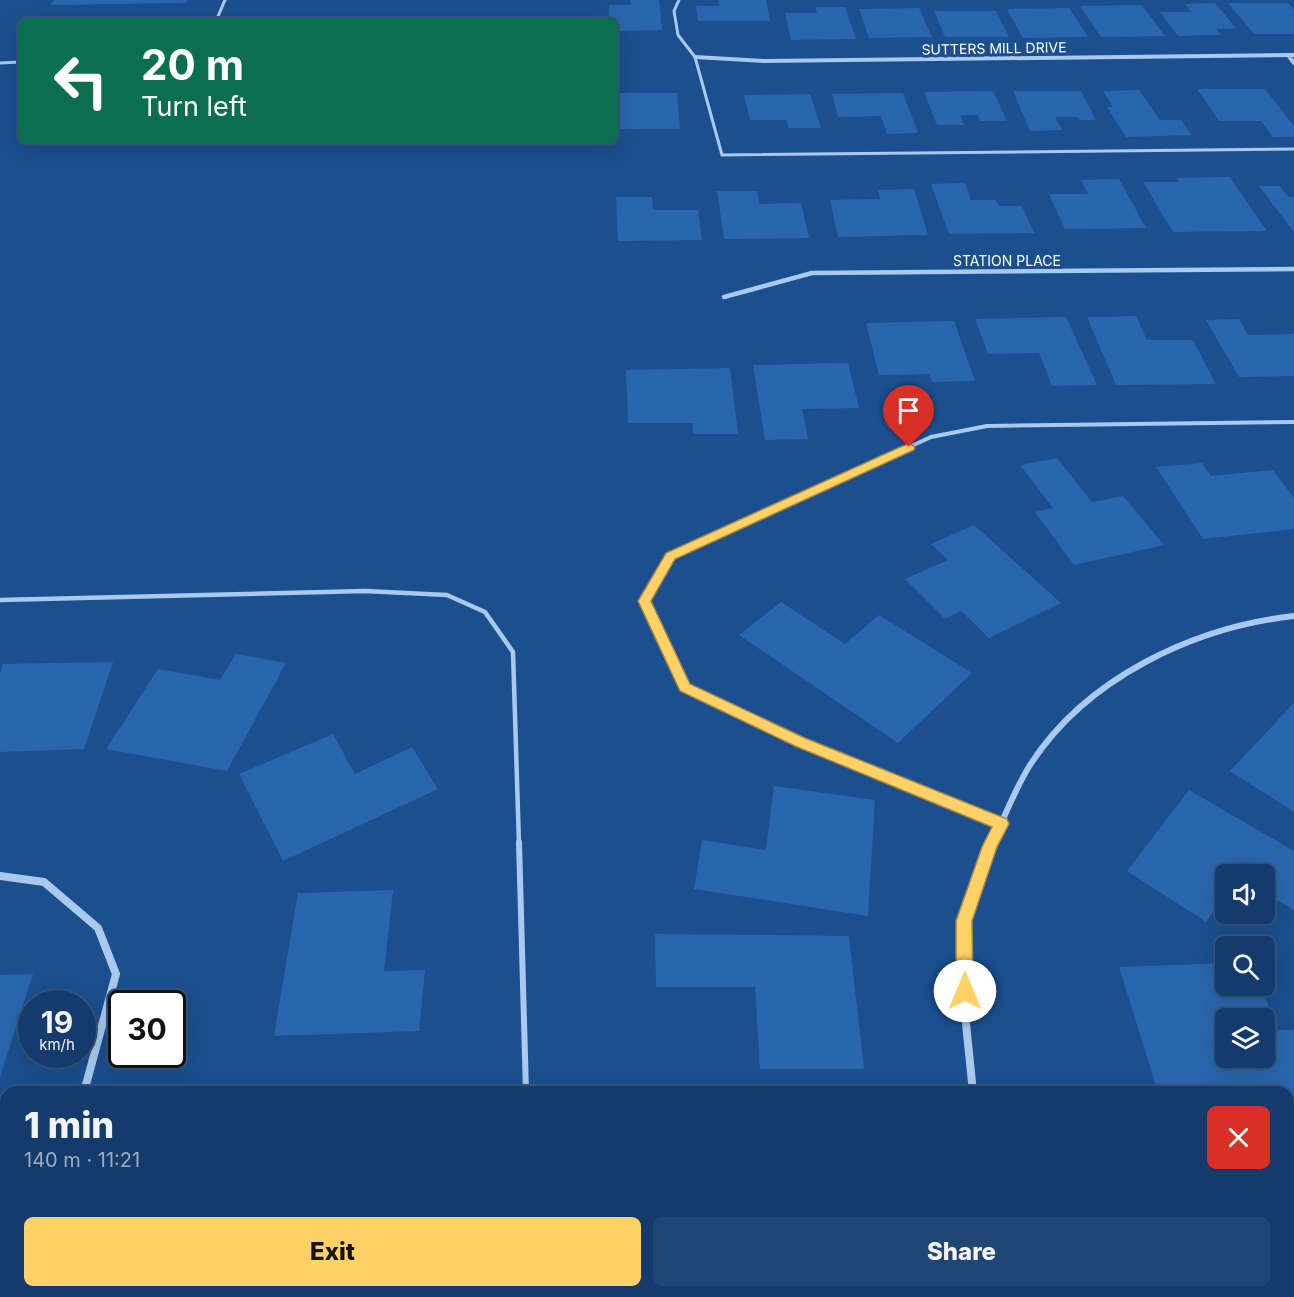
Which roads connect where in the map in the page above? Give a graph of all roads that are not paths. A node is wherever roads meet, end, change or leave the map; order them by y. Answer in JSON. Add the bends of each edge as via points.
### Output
{"nodes":[{"id":1,"x":225,"y":0,"type":"edge"},
{"id":2,"x":679,"y":0,"type":"edge"},
{"id":3,"x":217,"y":18,"type":"edge"},
{"id":4,"x":1288,"y":55,"type":"junction"},
{"id":5,"x":1294,"y":55,"type":"edge"},
{"id":6,"x":695,"y":57,"type":"junction"},
{"id":7,"x":18,"y":62,"type":"edge"},
{"id":8,"x":0,"y":63,"type":"edge"},
{"id":9,"x":1294,"y":63,"type":"edge"},
{"id":10,"x":1294,"y":149,"type":"edge"},
{"id":11,"x":1294,"y":269,"type":"edge"},
{"id":12,"x":724,"y":297,"type":"dead end"},
{"id":13,"x":1294,"y":422,"type":"edge"},
{"id":14,"x":0,"y":600,"type":"edge"},
{"id":15,"x":1294,"y":616,"type":"edge"},
{"id":16,"x":1001,"y":824,"type":"junction"},
{"id":17,"x":0,"y":876,"type":"edge"},
{"id":18,"x":86,"y":1086,"type":"edge"},
{"id":19,"x":526,"y":1086,"type":"edge"},
{"id":20,"x":972,"y":1086,"type":"edge"}],
"edges":[{"from":1,"to":3,"type":"lane"},
{"from":2,"to":6,"type":"lane","via":[[674,11],[678,35]]},
{"from":4,"to":5,"type":"street","name":"SUTTERS MILL DRIVE"},
{"from":4,"to":6,"type":"street","name":"SUTTERS MILL DRIVE","via":[[764,61]]},
{"from":4,"to":9,"type":"street"},
{"from":6,"to":10,"type":"lane","via":[[722,155]]},
{"from":7,"to":8,"type":"lane"},
{"from":11,"to":12,"type":"street","name":"STATION PLACE","via":[[812,273]]},
{"from":13,"to":16,"type":"lane","via":[[987,426],[931,437],[670,556],[645,601],[685,687],[800,742]]},
{"from":14,"to":19,"type":"lane","via":[[365,591],[447,595],[485,612],[513,652]]},
{"from":15,"to":16,"type":"street","via":[[1198,637],[1126,674],[1074,711],[1030,765]]},
{"from":16,"to":20,"type":"street","via":[[964,921],[965,1014]]},
{"from":17,"to":18,"type":"street","via":[[44,882],[98,928],[116,974]]}]}
